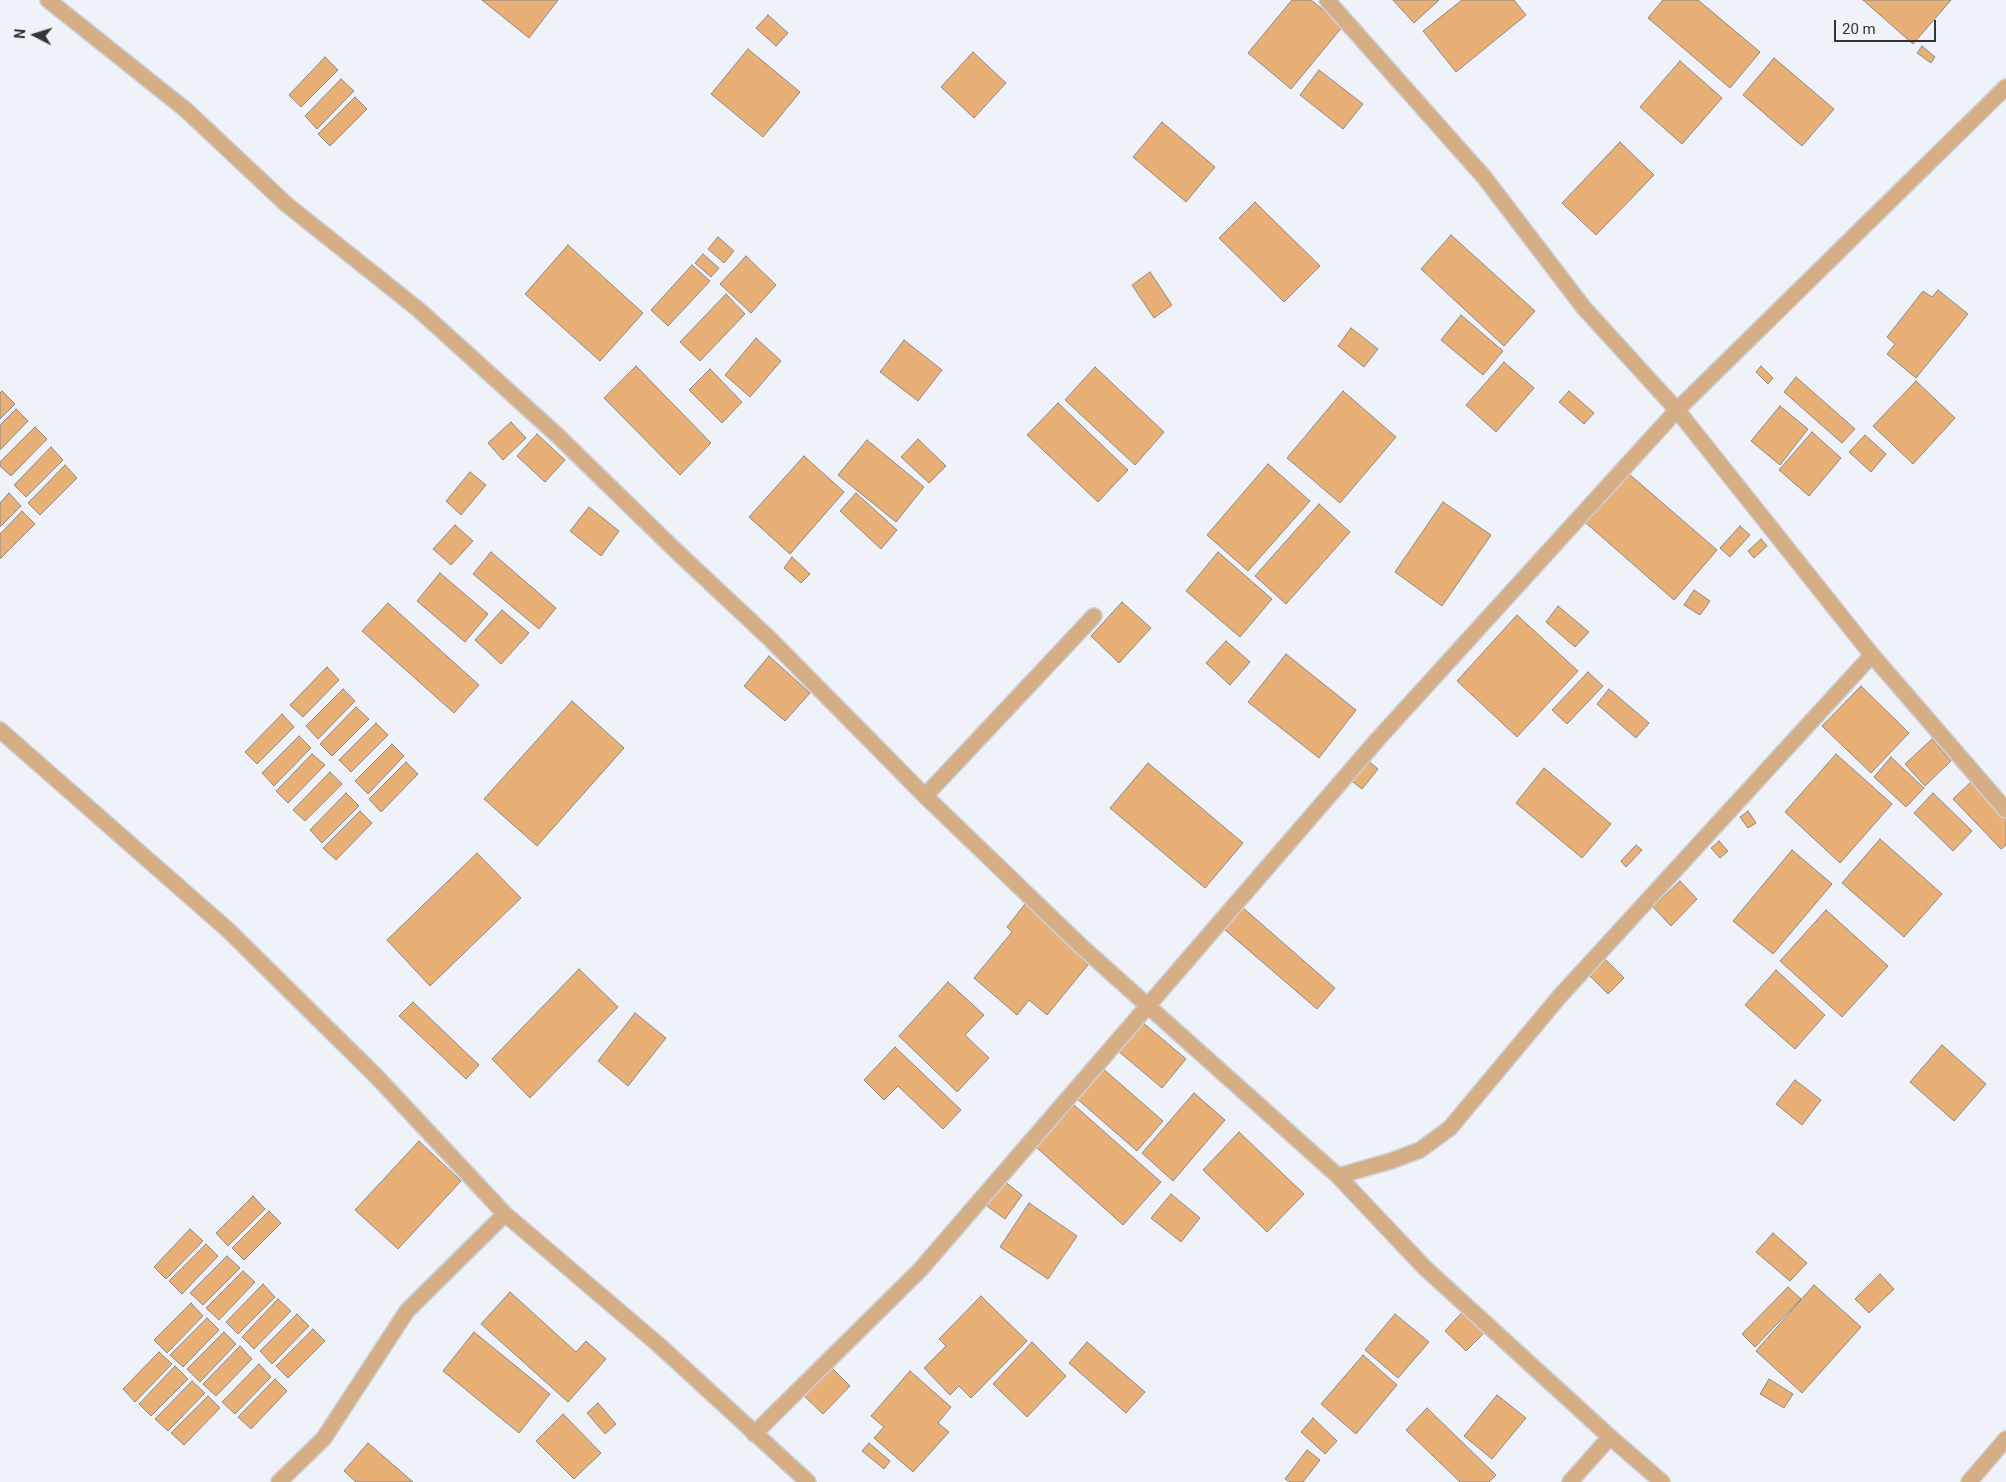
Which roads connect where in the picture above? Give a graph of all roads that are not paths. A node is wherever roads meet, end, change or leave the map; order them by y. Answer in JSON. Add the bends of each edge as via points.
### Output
{"nodes":[{"id":1,"x":48,"y":0,"type":"edge"},
{"id":2,"x":1328,"y":0,"type":"edge"},
{"id":3,"x":2006,"y":87,"type":"edge"},
{"id":4,"x":1677,"y":410,"type":"junction"},
{"id":5,"x":1094,"y":616,"type":"dead end"},
{"id":6,"x":1872,"y":655,"type":"junction"},
{"id":7,"x":0,"y":730,"type":"edge"},
{"id":8,"x":925,"y":796,"type":"junction"},
{"id":9,"x":2006,"y":810,"type":"edge"},
{"id":10,"x":1147,"y":1005,"type":"junction"},
{"id":11,"x":1338,"y":1176,"type":"junction"},
{"id":12,"x":505,"y":1214,"type":"junction"},
{"id":13,"x":754,"y":1434,"type":"junction"},
{"id":14,"x":1610,"y":1438,"type":"junction"},
{"id":15,"x":2006,"y":1439,"type":"edge"},
{"id":16,"x":279,"y":1482,"type":"edge"},
{"id":17,"x":808,"y":1482,"type":"edge"},
{"id":18,"x":1570,"y":1482,"type":"edge"},
{"id":19,"x":1662,"y":1482,"type":"edge"},
{"id":20,"x":1969,"y":1482,"type":"edge"}],
"edges":[{"from":1,"to":8,"type":"street","via":[[186,110],[286,204],[419,310],[550,429],[770,639]]},
{"from":2,"to":4,"type":"street","via":[[1484,176],[1584,308]]},
{"from":3,"to":4,"type":"street"},
{"from":4,"to":6,"type":"street"},
{"from":4,"to":10,"type":"street","via":[[1378,739]]},
{"from":5,"to":8,"type":"street"},
{"from":6,"to":9,"type":"street"},
{"from":6,"to":11,"type":"street","via":[[1560,996],[1450,1128],[1420,1150]]},
{"from":7,"to":12,"type":"street","via":[[228,930],[377,1077]]},
{"from":8,"to":10,"type":"street"},
{"from":10,"to":11,"type":"street"},
{"from":10,"to":13,"type":"street","via":[[920,1270]]},
{"from":11,"to":14,"type":"street","via":[[1425,1268]]},
{"from":12,"to":13,"type":"street","via":[[660,1346]]},
{"from":12,"to":16,"type":"street","via":[[407,1311],[324,1438]]},
{"from":13,"to":17,"type":"street"},
{"from":14,"to":18,"type":"street"},
{"from":14,"to":19,"type":"street"},
{"from":15,"to":20,"type":"street"}]}
